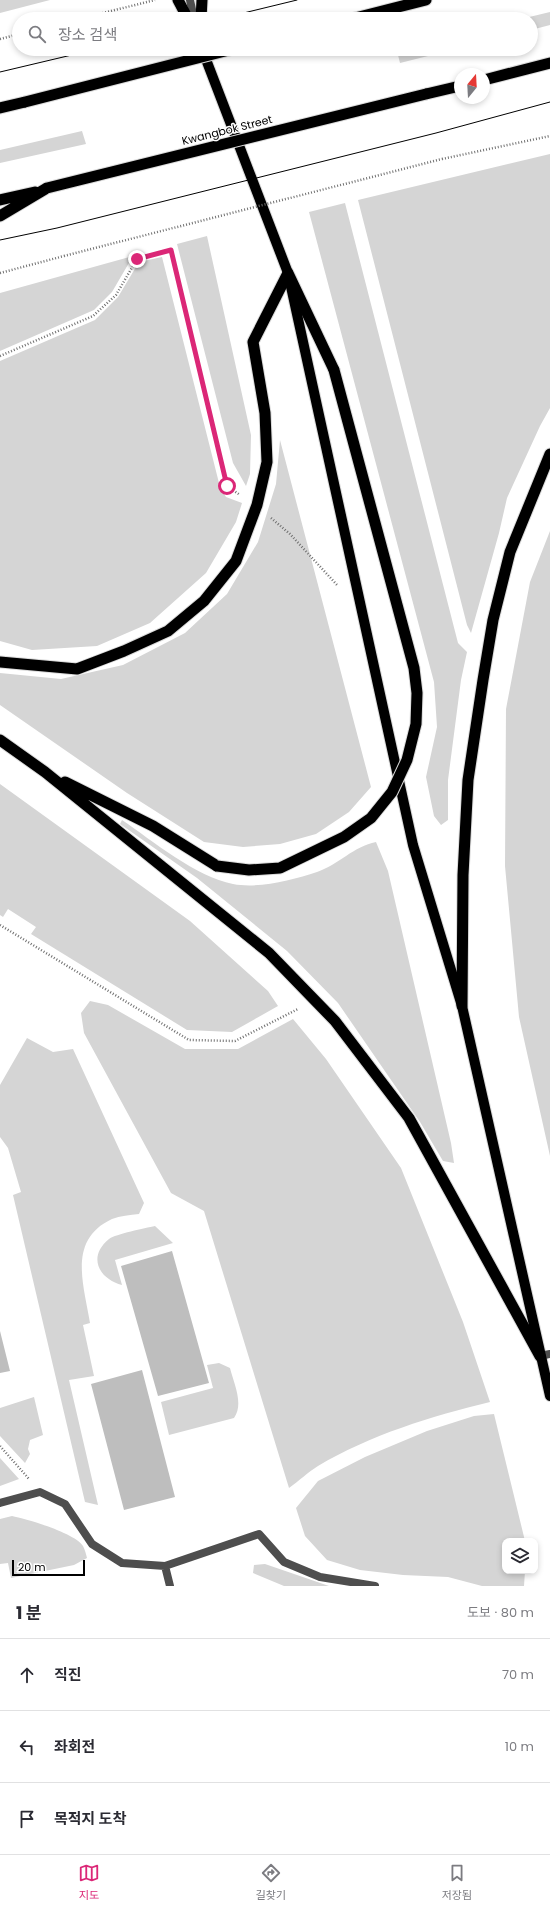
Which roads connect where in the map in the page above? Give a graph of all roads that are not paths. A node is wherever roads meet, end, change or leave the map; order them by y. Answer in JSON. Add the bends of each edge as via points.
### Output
{"nodes":[{"id":1,"x":178,"y":0,"type":"edge"},
{"id":2,"x":190,"y":0,"type":"edge"},
{"id":3,"x":202,"y":0,"type":"edge"},
{"id":4,"x":426,"y":0,"type":"edge"},
{"id":5,"x":408,"y":3,"type":"edge"},
{"id":6,"x":184,"y":12,"type":"edge"},
{"id":7,"x":193,"y":12,"type":"edge"},
{"id":8,"x":201,"y":12,"type":"edge"},
{"id":9,"x":376,"y":12,"type":"edge"},
{"id":10,"x":205,"y":56,"type":"edge"},
{"id":11,"x":206,"y":56,"type":"edge"},
{"id":12,"x":550,"y":63,"type":"edge"},
{"id":13,"x":490,"y":78,"type":"edge"},
{"id":14,"x":454,"y":87,"type":"edge"},
{"id":15,"x":0,"y":108,"type":"edge"},
{"id":16,"x":47,"y":188,"type":"junction"},
{"id":17,"x":0,"y":200,"type":"edge"},
{"id":18,"x":0,"y":216,"type":"edge"},
{"id":19,"x":288,"y":273,"type":"junction"},
{"id":20,"x":550,"y":454,"type":"edge"},
{"id":21,"x":0,"y":662,"type":"edge"},
{"id":22,"x":0,"y":740,"type":"edge"},
{"id":23,"x":45,"y":772,"type":"junction"},
{"id":24,"x":462,"y":1006,"type":"junction"},
{"id":25,"x":545,"y":1355,"type":"edge"},
{"id":26,"x":550,"y":1396,"type":"edge"},
{"id":27,"x":0,"y":1503,"type":"edge"},
{"id":28,"x":165,"y":1566,"type":"junction"},
{"id":29,"x":170,"y":1586,"type":"edge"},
{"id":30,"x":375,"y":1586,"type":"edge"}],
"edges":[{"from":1,"to":6,"type":"highway"},
{"from":2,"to":7,"type":"street"},
{"from":3,"to":8,"type":"highway"},
{"from":4,"to":5,"type":"highway"},
{"from":5,"to":9,"type":"highway"},
{"from":10,"to":19,"type":"main road"},
{"from":11,"to":15,"type":"highway","bridge":true},
{"from":12,"to":13,"type":"highway"},
{"from":14,"to":16,"type":"highway","name":"Kwangbok Street","bridge":true},
{"from":16,"to":17,"type":"highway","name":"Kwangbok Street"},
{"from":16,"to":18,"type":"highway"},
{"from":19,"to":21,"type":"highway","via":[[253,342],[265,413],[267,462],[257,505],[236,561],[204,601],[168,630],[124,651],[77,669]]},
{"from":19,"to":23,"type":"highway","bridge":true,"via":[[334,370],[414,668],[417,693],[416,724],[407,760],[392,792],[371,818],[344,837],[280,868],[249,870],[217,866],[153,826]]},
{"from":19,"to":24,"type":"main road","via":[[413,845]]},
{"from":20,"to":24,"type":"highway","via":[[510,552],[493,620],[482,680],[468,780],[463,875]]},
{"from":22,"to":23,"type":"highway"},
{"from":23,"to":25,"type":"highway","via":[[269,953],[335,1021],[409,1118]]},
{"from":24,"to":25,"type":"main road"},
{"from":25,"to":26,"type":"main road"},
{"from":27,"to":28,"type":"street","via":[[40,1492],[65,1504],[92,1544],[122,1563]]},
{"from":28,"to":29,"type":"street"},
{"from":28,"to":30,"type":"street","via":[[259,1534],[284,1562],[320,1577]]}]}
